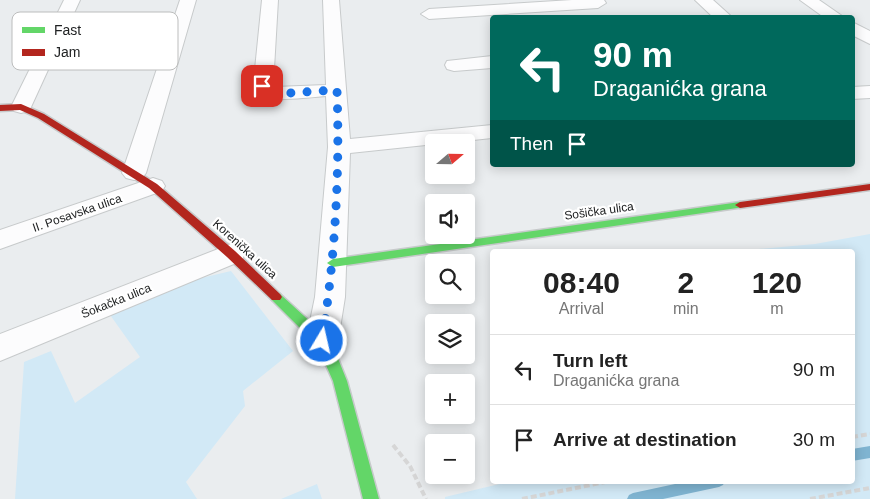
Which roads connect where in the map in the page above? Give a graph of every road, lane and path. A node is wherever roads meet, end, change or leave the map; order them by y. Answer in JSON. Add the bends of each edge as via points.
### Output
{"nodes":[{"id":1,"x":72,"y":0,"type":"edge"},
{"id":2,"x":188,"y":0,"type":"edge"},
{"id":3,"x":270,"y":0,"type":"edge"},
{"id":4,"x":331,"y":0,"type":"edge"},
{"id":5,"x":703,"y":0,"type":"edge"},
{"id":6,"x":808,"y":0,"type":"edge"},
{"id":7,"x":596,"y":2,"type":"edge"},
{"id":8,"x":66,"y":12,"type":"edge"},
{"id":9,"x":430,"y":14,"type":"dead end"},
{"id":10,"x":608,"y":15,"type":"edge"},
{"id":11,"x":722,"y":15,"type":"edge"},
{"id":12,"x":831,"y":15,"type":"edge"},
{"id":13,"x":855,"y":30,"type":"edge"},
{"id":14,"x":870,"y":39,"type":"edge"},
{"id":15,"x":178,"y":41,"type":"edge"},
{"id":16,"x":490,"y":62,"type":"edge"},
{"id":17,"x":454,"y":65,"type":"dead end"},
{"id":18,"x":39,"y":70,"type":"edge"},
{"id":19,"x":171,"y":70,"type":"edge"},
{"id":20,"x":337,"y":90,"type":"junction"},
{"id":21,"x":870,"y":92,"type":"edge"},
{"id":22,"x":855,"y":94,"type":"edge"},
{"id":23,"x":21,"y":107,"type":"junction"},
{"id":24,"x":0,"y":108,"type":"edge"},
{"id":25,"x":490,"y":131,"type":"edge"},
{"id":26,"x":339,"y":147,"type":"junction"},
{"id":27,"x":144,"y":179,"type":"junction"},
{"id":28,"x":870,"y":187,"type":"edge"},
{"id":29,"x":0,"y":240,"type":"edge"},
{"id":30,"x":232,"y":254,"type":"junction"},
{"id":31,"x":333,"y":262,"type":"junction"},
{"id":32,"x":322,"y":341,"type":"junction"},
{"id":33,"x":0,"y":348,"type":"edge"},
{"id":34,"x":870,"y":434,"type":"edge"},
{"id":35,"x":855,"y":436,"type":"edge"},
{"id":36,"x":595,"y":484,"type":"edge"},
{"id":37,"x":870,"y":488,"type":"edge"},
{"id":38,"x":371,"y":499,"type":"edge"},
{"id":39,"x":522,"y":499,"type":"edge"},
{"id":40,"x":810,"y":499,"type":"edge"}],
"edges":[{"from":1,"to":8,"type":"street"},
{"from":2,"to":15,"type":"street"},
{"from":3,"to":20,"type":"street","via":[[263,90],[273,94]]},
{"from":4,"to":20,"type":"street"},
{"from":5,"to":11,"type":"street"},
{"from":6,"to":12,"type":"street"},
{"from":7,"to":9,"type":"street"},
{"from":7,"to":10,"type":"street"},
{"from":13,"to":14,"type":"street"},
{"from":16,"to":17,"type":"street"},
{"from":18,"to":23,"type":"street"},
{"from":19,"to":27,"type":"street"},
{"from":20,"to":26,"type":"street"},
{"from":21,"to":22,"type":"street"},
{"from":23,"to":24,"type":"street","name":"Korenička ulica"},
{"from":23,"to":27,"type":"street","name":"Korenička ulica"},
{"from":25,"to":26,"type":"street"},
{"from":26,"to":31,"type":"street"},
{"from":27,"to":29,"type":"street","name":"II. Posavska ulica"},
{"from":27,"to":30,"type":"street","name":"Korenička ulica"},
{"from":28,"to":31,"type":"street","name":"Sošička ulica"},
{"from":30,"to":32,"type":"street","name":"Korenička ulica"},
{"from":30,"to":33,"type":"street","name":"Šokačka ulica"},
{"from":31,"to":32,"type":"street"},
{"from":32,"to":38,"type":"street","name":"Korenička ulica","via":[[340,381]]},
{"from":34,"to":35,"type":"path"},
{"from":36,"to":39,"type":"path"},
{"from":37,"to":40,"type":"path"}]}
